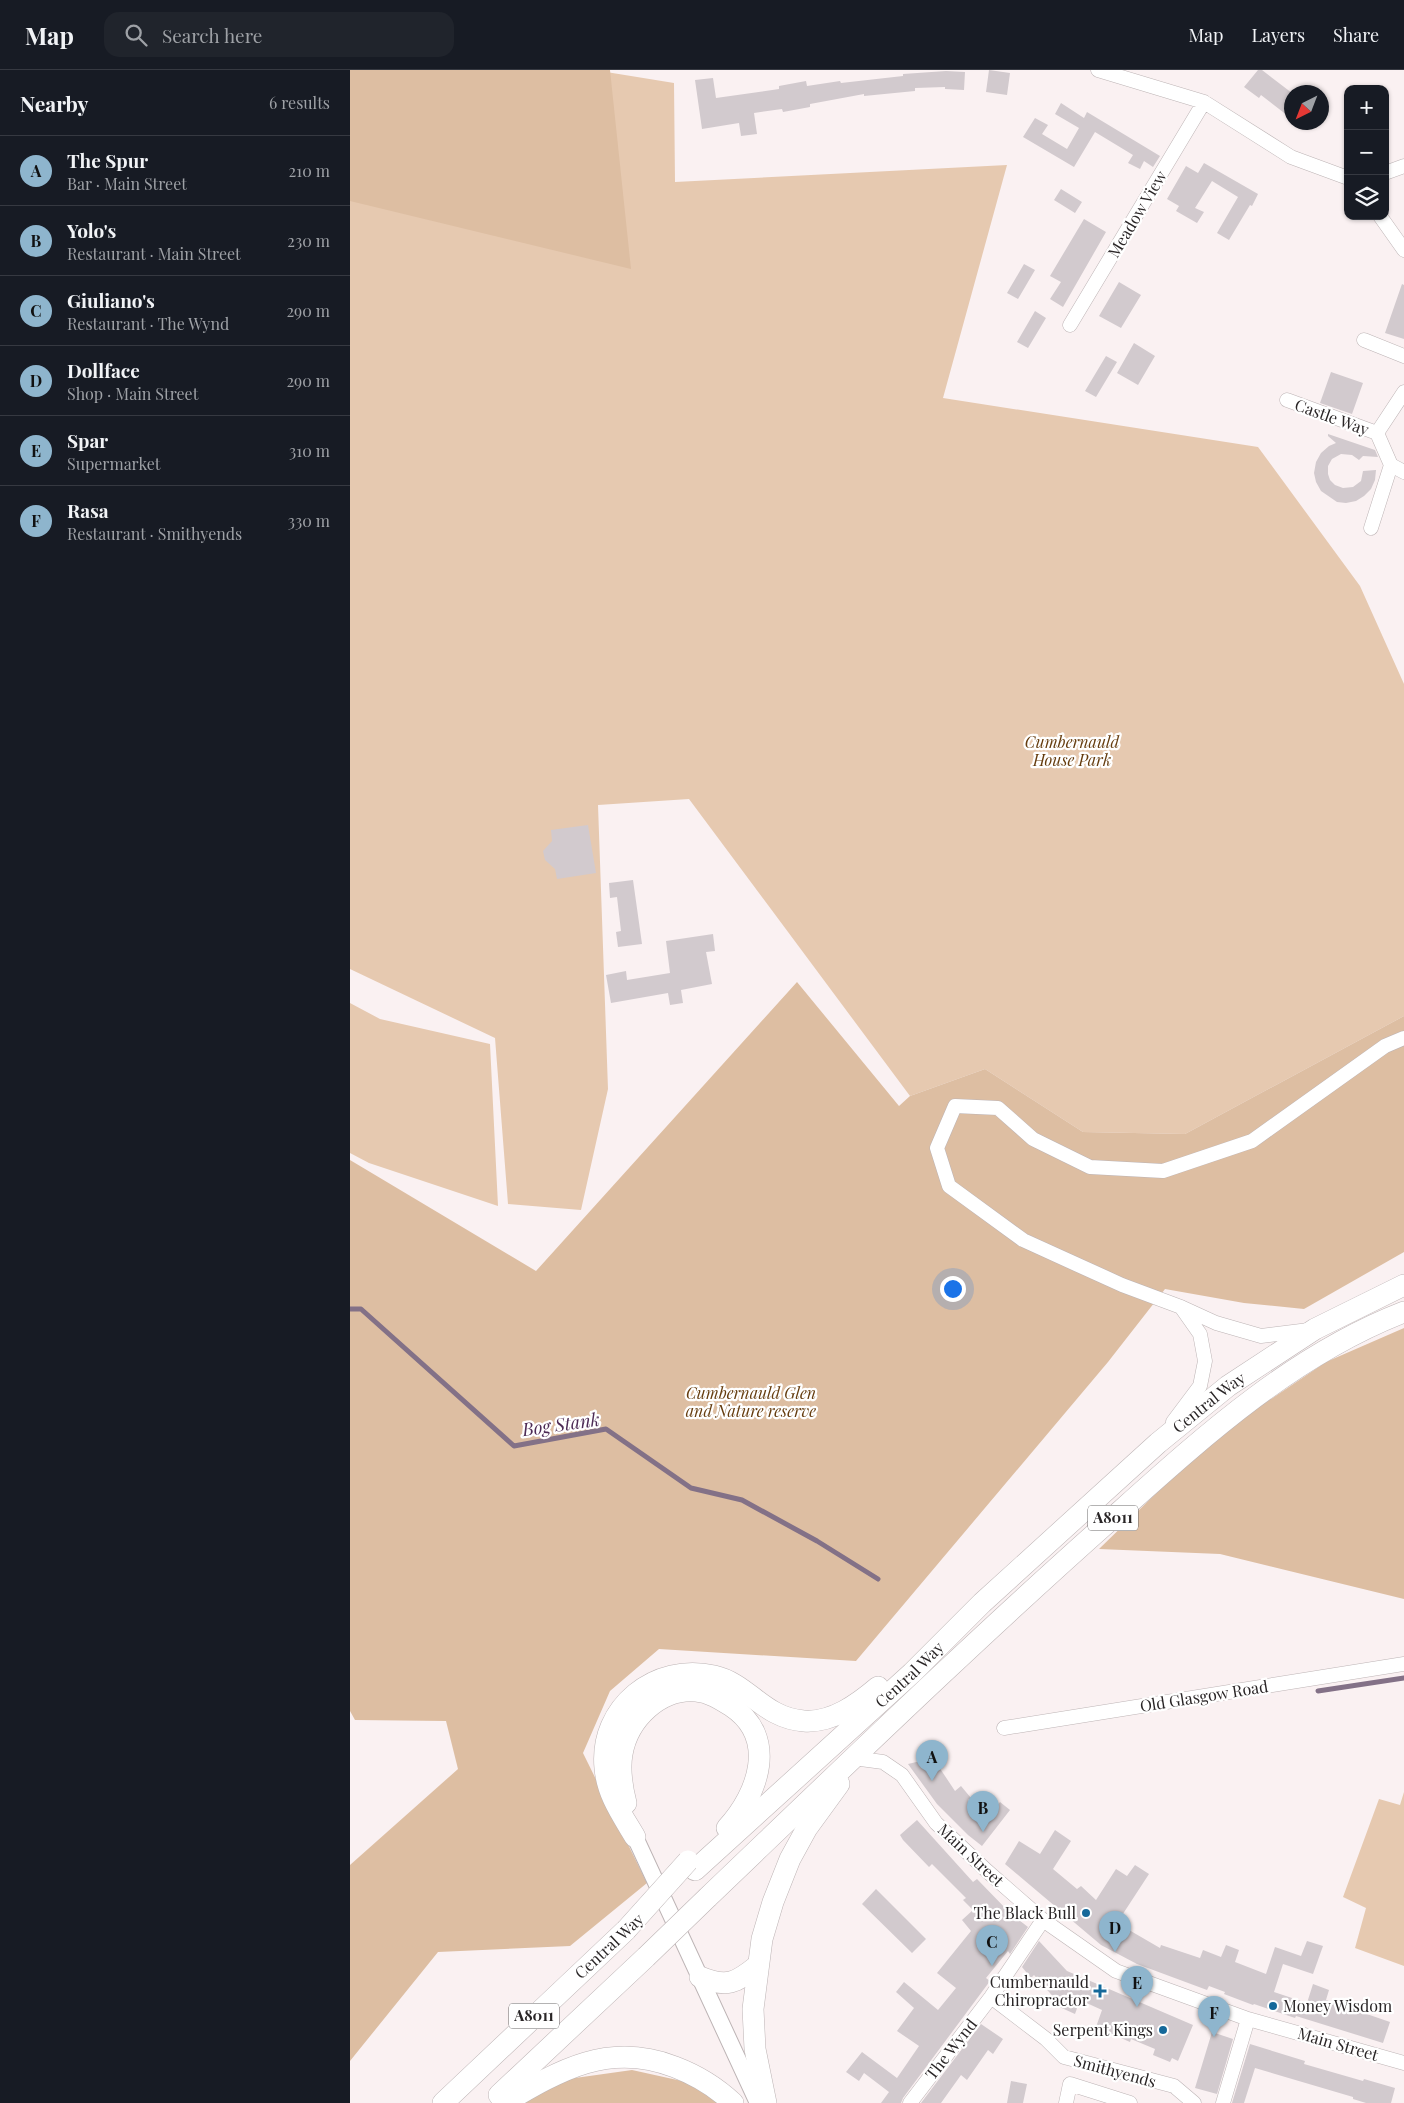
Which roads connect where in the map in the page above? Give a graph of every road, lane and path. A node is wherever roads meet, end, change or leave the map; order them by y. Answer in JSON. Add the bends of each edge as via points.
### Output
{"nodes":[{"id":1,"x":1098,"y":70,"type":"edge"},
{"id":2,"x":1204,"y":102,"type":"junction"},
{"id":3,"x":1404,"y":166,"type":"edge"},
{"id":4,"x":1389,"y":172,"type":"edge"},
{"id":5,"x":1344,"y":177,"type":"edge"},
{"id":6,"x":1383,"y":220,"type":"edge"},
{"id":7,"x":1404,"y":250,"type":"edge"},
{"id":8,"x":1070,"y":325,"type":"dead end"},
{"id":9,"x":1364,"y":340,"type":"dead end"},
{"id":10,"x":1404,"y":356,"type":"edge"},
{"id":11,"x":1404,"y":392,"type":"edge"},
{"id":12,"x":1288,"y":400,"type":"dead end"},
{"id":13,"x":1377,"y":434,"type":"junction"},
{"id":14,"x":1391,"y":464,"type":"junction"},
{"id":15,"x":1404,"y":472,"type":"edge"},
{"id":16,"x":1371,"y":528,"type":"dead end"},
{"id":17,"x":1404,"y":1038,"type":"edge"},
{"id":18,"x":1404,"y":1285,"type":"edge"},
{"id":19,"x":1181,"y":1307,"type":"junction"},
{"id":20,"x":1404,"y":1312,"type":"edge"},
{"id":21,"x":1315,"y":1329,"type":"junction"},
{"id":22,"x":1158,"y":1443,"type":"junction"},
{"id":23,"x":982,"y":1603,"type":"junction"},
{"id":24,"x":1404,"y":1664,"type":"edge"},
{"id":25,"x":1004,"y":1728,"type":"dead end"},
{"id":26,"x":851,"y":1760,"type":"junction"},
{"id":27,"x":635,"y":1837,"type":"junction"},
{"id":28,"x":691,"y":1866,"type":"junction"},
{"id":29,"x":1043,"y":1920,"type":"junction"},
{"id":30,"x":758,"y":1966,"type":"junction"},
{"id":31,"x":700,"y":1977,"type":"junction"},
{"id":32,"x":991,"y":1997,"type":"junction"},
{"id":33,"x":1248,"y":2019,"type":"junction"},
{"id":34,"x":1404,"y":2063,"type":"edge"},
{"id":35,"x":443,"y":2103,"type":"edge"},
{"id":36,"x":490,"y":2103,"type":"edge"},
{"id":37,"x":504,"y":2103,"type":"edge"},
{"id":38,"x":733,"y":2103,"type":"edge"},
{"id":39,"x":758,"y":2103,"type":"edge"},
{"id":40,"x":766,"y":2103,"type":"edge"},
{"id":41,"x":910,"y":2103,"type":"edge"},
{"id":42,"x":1066,"y":2103,"type":"edge"},
{"id":43,"x":1130,"y":2103,"type":"edge"},
{"id":44,"x":1194,"y":2103,"type":"edge"},
{"id":45,"x":1223,"y":2103,"type":"edge"}],
"edges":[{"from":1,"to":2,"type":"street"},
{"from":2,"to":5,"type":"street","via":[[1291,157]]},
{"from":2,"to":8,"type":"street","name":"Meadow View"},
{"from":3,"to":4,"type":"street"},
{"from":6,"to":7,"type":"street"},
{"from":9,"to":10,"type":"street"},
{"from":11,"to":13,"type":"street","name":"Castle Way"},
{"from":12,"to":13,"type":"street","name":"Castle Way"},
{"from":13,"to":14,"type":"street","name":"Castle Way"},
{"from":14,"to":15,"type":"street"},
{"from":14,"to":16,"type":"street"},
{"from":17,"to":19,"type":"street","via":[[1386,1046],[1252,1141],[1163,1171],[1090,1166],[1033,1139],[998,1108],[955,1106],[938,1148],[949,1186],[1023,1240],[1122,1285]]},
{"from":18,"to":21,"type":"main road","name":"Central Way","number":"A8011"},
{"from":19,"to":21,"type":"street","via":[[1216,1323],[1261,1336]]},
{"from":19,"to":22,"type":"street","via":[[1200,1334],[1205,1361],[1200,1386]]},
{"from":20,"to":26,"type":"main road","name":"Central Way","number":"A8011","via":[[1326,1350],[1220,1424],[1062,1562]]},
{"from":21,"to":22,"type":"main road","name":"Central Way","number":"A8011","via":[[1228,1386]]},
{"from":22,"to":23,"type":"main road","name":"Central Way","number":"A8011"},
{"from":23,"to":27,"type":"main road","via":[[865,1698],[826,1719],[787,1718],[714,1676],[694,1673],[672,1675],[646,1685],[616,1717],[604,1760],[612,1796]]},
{"from":23,"to":28,"type":"main road","name":"Central Way","number":"A8011","via":[[912,1673]]},
{"from":24,"to":25,"type":"street","name":"Old Glasgow Road"},
{"from":26,"to":29,"type":"street","name":"Main Street","via":[[883,1762],[902,1775],[936,1824]]},
{"from":26,"to":30,"type":"main road","via":[[836,1790],[807,1828],[787,1866],[767,1920]]},
{"from":26,"to":36,"type":"main road","name":"Central Way","number":"A8011","bridge":true},
{"from":27,"to":28,"type":"main road","via":[[621,1779],[622,1752],[631,1728],[649,1706],[666,1696],[695,1691],[716,1697],[736,1709],[751,1727],[758,1748],[759,1769],[747,1802],[735,1820]]},
{"from":27,"to":31,"type":"street"},
{"from":28,"to":35,"type":"main road","name":"Central Way","number":"A8011","bridge":true},
{"from":29,"to":32,"type":"street","name":"The Wynd"},
{"from":29,"to":33,"type":"street","name":"Main Street","via":[[1116,1971]]},
{"from":30,"to":31,"type":"main road","via":[[732,1984],[716,1984]]},
{"from":30,"to":40,"type":"main road","via":[[753,2009],[755,2049]]},
{"from":31,"to":39,"type":"street"},
{"from":32,"to":41,"type":"street","name":"The Wynd"},
{"from":32,"to":44,"type":"street","name":"Smithyends","via":[[1064,2057],[1174,2086]]},
{"from":33,"to":34,"type":"street","name":"Main Street"},
{"from":33,"to":45,"type":"street"},
{"from":37,"to":38,"type":"main road","via":[[575,2066],[600,2058],[625,2056],[657,2061],[690,2073]]},
{"from":42,"to":43,"type":"street","name":"Smithyends","via":[[1070,2084]]}]}
